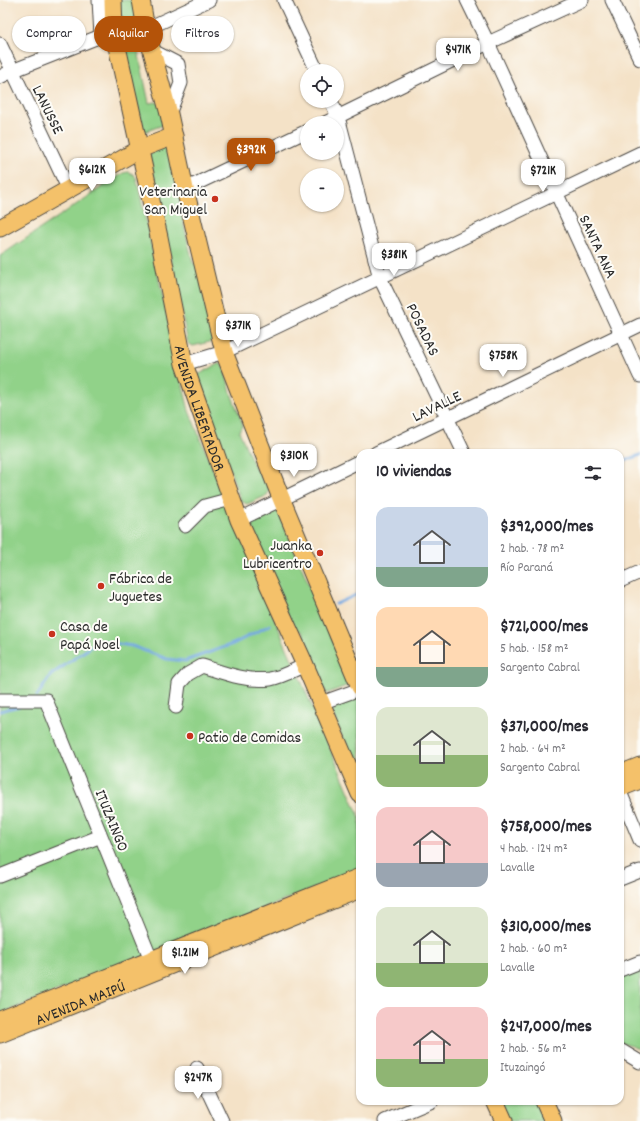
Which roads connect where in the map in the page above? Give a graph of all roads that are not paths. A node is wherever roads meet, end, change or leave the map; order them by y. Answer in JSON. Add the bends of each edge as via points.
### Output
{"nodes":[{"id":1,"x":99,"y":0,"type":"edge"},
{"id":2,"x":113,"y":0,"type":"edge"},
{"id":3,"x":141,"y":0,"type":"edge"},
{"id":4,"x":210,"y":0,"type":"edge"},
{"id":5,"x":284,"y":0,"type":"edge"},
{"id":6,"x":467,"y":0,"type":"edge"},
{"id":7,"x":582,"y":0,"type":"edge"},
{"id":8,"x":612,"y":0,"type":"edge"},
{"id":9,"x":103,"y":16,"type":"edge"},
{"id":10,"x":110,"y":16,"type":"edge"},
{"id":11,"x":144,"y":16,"type":"edge"},
{"id":12,"x":163,"y":21,"type":"edge"},
{"id":13,"x":94,"y":39,"type":"edge"},
{"id":14,"x":488,"y":43,"type":"junction"},
{"id":15,"x":0,"y":44,"type":"edge"},
{"id":16,"x":112,"y":52,"type":"edge"},
{"id":17,"x":152,"y":52,"type":"edge"},
{"id":18,"x":640,"y":59,"type":"edge"},
{"id":19,"x":314,"y":64,"type":"edge"},
{"id":20,"x":12,"y":71,"type":"junction"},
{"id":21,"x":0,"y":77,"type":"edge"},
{"id":22,"x":340,"y":116,"type":"edge"},
{"id":23,"x":300,"y":134,"type":"edge"},
{"id":24,"x":174,"y":136,"type":"junction"},
{"id":25,"x":344,"y":140,"type":"edge"},
{"id":26,"x":140,"y":149,"type":"junction"},
{"id":27,"x":640,"y":153,"type":"edge"},
{"id":28,"x":68,"y":188,"type":"junction"},
{"id":29,"x":185,"y":189,"type":"junction"},
{"id":30,"x":556,"y":193,"type":"junction"},
{"id":31,"x":0,"y":228,"type":"edge"},
{"id":32,"x":380,"y":278,"type":"junction"},
{"id":33,"x":640,"y":325,"type":"edge"},
{"id":34,"x":621,"y":334,"type":"junction"},
{"id":35,"x":224,"y":352,"type":"junction"},
{"id":36,"x":184,"y":364,"type":"junction"},
{"id":37,"x":640,"y":376,"type":"edge"},
{"id":38,"x":448,"y":418,"type":"junction"},
{"id":39,"x":384,"y":449,"type":"edge"},
{"id":40,"x":462,"y":449,"type":"edge"},
{"id":41,"x":356,"y":463,"type":"edge"},
{"id":42,"x":281,"y":498,"type":"junction"},
{"id":43,"x":231,"y":499,"type":"junction"},
{"id":44,"x":239,"y":520,"type":"junction"},
{"id":45,"x":185,"y":526,"type":"dead end"},
{"id":46,"x":640,"y":572,"type":"edge"},
{"id":47,"x":624,"y":579,"type":"edge"},
{"id":48,"x":305,"y":665,"type":"junction"},
{"id":49,"x":356,"y":678,"type":"edge"},
{"id":50,"x":356,"y":690,"type":"edge"},
{"id":51,"x":0,"y":700,"type":"edge"},
{"id":52,"x":321,"y":703,"type":"junction"},
{"id":53,"x":176,"y":707,"type":"dead end"},
{"id":54,"x":640,"y":766,"type":"edge"},
{"id":55,"x":624,"y":772,"type":"edge"},
{"id":56,"x":640,"y":780,"type":"edge"},
{"id":57,"x":356,"y":785,"type":"edge"},
{"id":58,"x":624,"y":786,"type":"edge"},
{"id":59,"x":624,"y":802,"type":"edge"},
{"id":60,"x":101,"y":836,"type":"junction"},
{"id":61,"x":640,"y":840,"type":"edge"},
{"id":62,"x":640,"y":871,"type":"edge"},
{"id":63,"x":0,"y":876,"type":"edge"},
{"id":64,"x":624,"y":877,"type":"edge"},
{"id":65,"x":356,"y":879,"type":"edge"},
{"id":66,"x":356,"y":892,"type":"edge"},
{"id":67,"x":148,"y":952,"type":"dead end"},
{"id":68,"x":640,"y":962,"type":"edge"},
{"id":69,"x":624,"y":968,"type":"edge"},
{"id":70,"x":0,"y":1020,"type":"edge"},
{"id":71,"x":0,"y":1034,"type":"edge"},
{"id":72,"x":624,"y":1052,"type":"edge"},
{"id":73,"x":640,"y":1062,"type":"edge"},
{"id":74,"x":197,"y":1068,"type":"dead end"},
{"id":75,"x":423,"y":1105,"type":"edge"},
{"id":76,"x":497,"y":1105,"type":"edge"},
{"id":77,"x":546,"y":1105,"type":"edge"},
{"id":78,"x":222,"y":1121,"type":"edge"},
{"id":79,"x":385,"y":1121,"type":"edge"},
{"id":80,"x":504,"y":1121,"type":"edge"},
{"id":81,"x":553,"y":1121,"type":"edge"}],
"edges":[{"from":1,"to":9,"type":"street"},
{"from":2,"to":10,"type":"main road","name":"AVENIDA LIBERTADOR"},
{"from":3,"to":11,"type":"main road"},
{"from":4,"to":12,"type":"street"},
{"from":5,"to":19,"type":"street"},
{"from":6,"to":14,"type":"street","name":"SANTA ANA"},
{"from":7,"to":14,"type":"street"},
{"from":8,"to":18,"type":"street"},
{"from":13,"to":20,"type":"street"},
{"from":14,"to":22,"type":"street"},
{"from":14,"to":30,"type":"street","name":"SANTA ANA"},
{"from":15,"to":20,"type":"street","name":"LANUSSE"},
{"from":16,"to":26,"type":"main road","name":"AVENIDA LIBERTADOR"},
{"from":17,"to":24,"type":"main road"},
{"from":20,"to":21,"type":"street"},
{"from":20,"to":28,"type":"street","name":"LANUSSE"},
{"from":23,"to":29,"type":"street"},
{"from":24,"to":26,"type":"main road"},
{"from":24,"to":29,"type":"main road"},
{"from":25,"to":32,"type":"street","name":"POSADAS"},
{"from":26,"to":28,"type":"main road"},
{"from":26,"to":36,"type":"main road","name":"AVENIDA LIBERTADOR"},
{"from":27,"to":30,"type":"street"},
{"from":28,"to":31,"type":"main road"},
{"from":29,"to":35,"type":"main road"},
{"from":30,"to":32,"type":"street"},
{"from":30,"to":34,"type":"street","name":"SANTA ANA"},
{"from":32,"to":35,"type":"street"},
{"from":32,"to":38,"type":"street","name":"POSADAS"},
{"from":33,"to":34,"type":"street","name":"LAVALLE"},
{"from":34,"to":37,"type":"street","name":"SANTA ANA"},
{"from":34,"to":38,"type":"street","name":"LAVALLE"},
{"from":35,"to":36,"type":"street"},
{"from":35,"to":42,"type":"main road"},
{"from":36,"to":43,"type":"main road","name":"AVENIDA LIBERTADOR"},
{"from":38,"to":39,"type":"street","name":"LAVALLE"},
{"from":38,"to":40,"type":"street","name":"POSADAS"},
{"from":41,"to":42,"type":"street"},
{"from":42,"to":44,"type":"street"},
{"from":42,"to":49,"type":"main road"},
{"from":43,"to":44,"type":"main road","name":"AVENIDA LIBERTADOR"},
{"from":43,"to":45,"type":"street","via":[[205,506]]},
{"from":44,"to":48,"type":"main road","name":"AVENIDA LIBERTADOR"},
{"from":46,"to":47,"type":"street"},
{"from":48,"to":52,"type":"main road","name":"AVENIDA LIBERTADOR"},
{"from":48,"to":53,"type":"street","via":[[287,674],[250,679],[202,666],[188,674],[180,684]]},
{"from":50,"to":52,"type":"street"},
{"from":51,"to":60,"type":"street","name":"ITUZAINGO","via":[[46,700]]},
{"from":52,"to":57,"type":"main road","name":"AVENIDA LIBERTADOR"},
{"from":54,"to":55,"type":"main road"},
{"from":56,"to":58,"type":"main road"},
{"from":59,"to":61,"type":"street"},
{"from":60,"to":63,"type":"street"},
{"from":60,"to":67,"type":"street","name":"ITUZAINGO"},
{"from":62,"to":64,"type":"street"},
{"from":65,"to":70,"type":"main road","name":"AVENIDA MAIPÚ"},
{"from":66,"to":71,"type":"main road","name":"AVENIDA MAIPÚ"},
{"from":68,"to":69,"type":"street"},
{"from":72,"to":73,"type":"street"},
{"from":74,"to":78,"type":"street"},
{"from":75,"to":79,"type":"street"},
{"from":76,"to":80,"type":"main road"},
{"from":77,"to":81,"type":"main road"}]}
